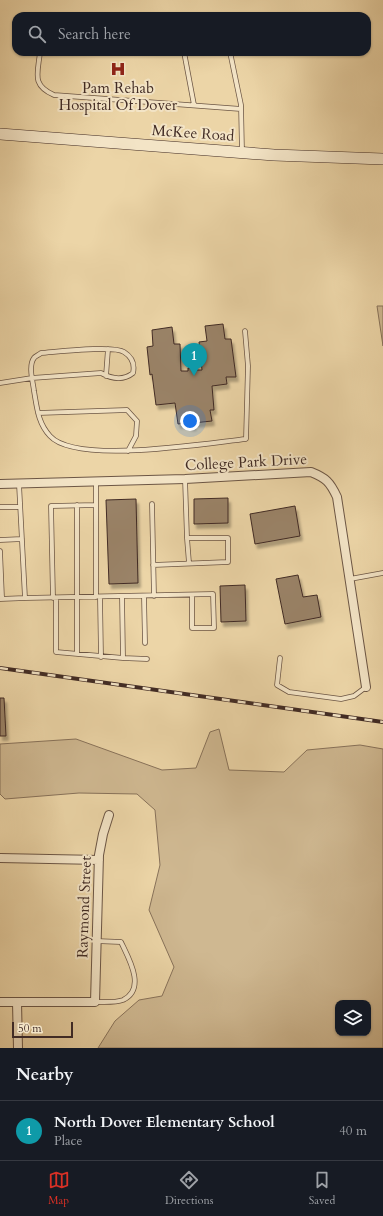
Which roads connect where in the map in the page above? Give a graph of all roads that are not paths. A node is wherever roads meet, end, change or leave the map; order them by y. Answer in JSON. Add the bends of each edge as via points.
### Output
{"nodes":[{"id":1,"x":40,"y":56,"type":"edge"},
{"id":2,"x":185,"y":56,"type":"edge"},
{"id":3,"x":231,"y":56,"type":"edge"},
{"id":4,"x":194,"y":105,"type":"junction"},
{"id":5,"x":241,"y":109,"type":"junction"},
{"id":6,"x":0,"y":134,"type":"edge"},
{"id":7,"x":242,"y":152,"type":"junction"},
{"id":8,"x":383,"y":159,"type":"edge"},
{"id":9,"x":245,"y":331,"type":"dead end"},
{"id":10,"x":108,"y":349,"type":"junction"},
{"id":11,"x":106,"y":376,"type":"junction"},
{"id":12,"x":32,"y":378,"type":"junction"},
{"id":13,"x":0,"y":384,"type":"edge"},
{"id":14,"x":38,"y":413,"type":"junction"},
{"id":15,"x":128,"y":451,"type":"junction"},
{"id":16,"x":185,"y":479,"type":"junction"},
{"id":17,"x":96,"y":482,"type":"junction"},
{"id":18,"x":0,"y":484,"type":"edge"},
{"id":19,"x":18,"y":484,"type":"junction"},
{"id":20,"x":152,"y":504,"type":"dead end"},
{"id":21,"x":77,"y":505,"type":"junction"},
{"id":22,"x":96,"y":505,"type":"junction"},
{"id":23,"x":0,"y":507,"type":"edge"},
{"id":24,"x":20,"y":507,"type":"junction"},
{"id":25,"x":187,"y":538,"type":"junction"},
{"id":26,"x":22,"y":539,"type":"junction"},
{"id":27,"x":0,"y":540,"type":"edge"},
{"id":28,"x":0,"y":551,"type":"edge"},
{"id":29,"x":189,"y":564,"type":"junction"},
{"id":30,"x":153,"y":565,"type":"junction"},
{"id":31,"x":383,"y":573,"type":"edge"},
{"id":32,"x":349,"y":579,"type":"junction"},
{"id":33,"x":192,"y":595,"type":"junction"},
{"id":34,"x":122,"y":596,"type":"junction"},
{"id":35,"x":144,"y":596,"type":"junction"},
{"id":36,"x":154,"y":596,"type":"junction"},
{"id":37,"x":77,"y":597,"type":"junction"},
{"id":38,"x":98,"y":597,"type":"junction"},
{"id":39,"x":1,"y":598,"type":"edge"},
{"id":40,"x":25,"y":598,"type":"junction"},
{"id":41,"x":54,"y":598,"type":"junction"},
{"id":42,"x":146,"y":643,"type":"dead end"},
{"id":43,"x":78,"y":654,"type":"junction"},
{"id":44,"x":101,"y":657,"type":"junction"},
{"id":45,"x":123,"y":658,"type":"junction"},
{"id":46,"x":280,"y":658,"type":"dead end"},
{"id":47,"x":147,"y":659,"type":"dead end"},
{"id":48,"x":366,"y":687,"type":"joint"},
{"id":49,"x":109,"y":815,"type":"dead end"},
{"id":50,"x":0,"y":858,"type":"edge"},
{"id":51,"x":99,"y":860,"type":"junction"},
{"id":52,"x":96,"y":941,"type":"junction"},
{"id":53,"x":0,"y":1002,"type":"edge"},
{"id":54,"x":17,"y":1002,"type":"junction"},
{"id":55,"x":95,"y":1002,"type":"junction"},
{"id":56,"x":18,"y":1048,"type":"edge"}],
"edges":[{"from":1,"to":4,"type":"lane","via":[[38,81],[44,90],[54,95]]},
{"from":2,"to":4,"type":"lane"},
{"from":3,"to":5,"type":"lane"},
{"from":4,"to":5,"type":"lane"},
{"from":5,"to":7,"type":"lane"},
{"from":6,"to":7,"type":"main road","name":"McKee Road"},
{"from":7,"to":8,"type":"main road","name":"McKee Road"},
{"from":9,"to":15,"type":"lane","via":[[248,366],[246,438]]},
{"from":10,"to":11,"type":"lane"},
{"from":10,"to":11,"type":"lane","via":[[124,351],[132,359],[134,367],[133,373],[128,377],[119,379]]},
{"from":10,"to":12,"type":"lane","via":[[41,353],[31,364]]},
{"from":11,"to":12,"type":"lane","via":[[101,373]]},
{"from":12,"to":13,"type":"lane"},
{"from":12,"to":14,"type":"lane"},
{"from":14,"to":15,"type":"lane","via":[[40,422],[51,437],[64,445],[83,449]]},
{"from":14,"to":15,"type":"lane","via":[[127,410],[137,421],[136,436]]},
{"from":16,"to":17,"type":"street","name":"College Park Drive"},
{"from":16,"to":25,"type":"lane"},
{"from":16,"to":32,"type":"street","name":"College Park Drive","via":[[311,472],[324,477],[332,485],[337,497]]},
{"from":17,"to":19,"type":"street","name":"College Park Drive"},
{"from":17,"to":22,"type":"lane"},
{"from":18,"to":19,"type":"street","name":"College Park Drive"},
{"from":19,"to":24,"type":"lane"},
{"from":20,"to":30,"type":"lane"},
{"from":21,"to":22,"type":"lane"},
{"from":21,"to":37,"type":"lane"},
{"from":21,"to":41,"type":"lane","via":[[51,506]]},
{"from":22,"to":38,"type":"lane"},
{"from":23,"to":24,"type":"lane"},
{"from":24,"to":26,"type":"lane"},
{"from":25,"to":29,"type":"lane"},
{"from":25,"to":29,"type":"lane","via":[[228,538],[228,562]]},
{"from":26,"to":27,"type":"lane"},
{"from":26,"to":40,"type":"lane"},
{"from":28,"to":39,"type":"lane"},
{"from":29,"to":30,"type":"lane"},
{"from":30,"to":36,"type":"lane"},
{"from":31,"to":32,"type":"lane"},
{"from":32,"to":48,"type":"street","name":"College Park Drive"},
{"from":33,"to":33,"type":"lane","via":[[213,594],[214,628],[192,628]]},
{"from":33,"to":36,"type":"lane"},
{"from":34,"to":35,"type":"lane"},
{"from":34,"to":38,"type":"lane"},
{"from":34,"to":45,"type":"lane"},
{"from":35,"to":36,"type":"lane"},
{"from":35,"to":42,"type":"lane"},
{"from":37,"to":38,"type":"lane"},
{"from":37,"to":41,"type":"lane"},
{"from":37,"to":43,"type":"lane"},
{"from":38,"to":44,"type":"lane"},
{"from":39,"to":40,"type":"lane"},
{"from":40,"to":41,"type":"lane"},
{"from":41,"to":43,"type":"lane","via":[[56,652]]},
{"from":43,"to":44,"type":"lane"},
{"from":44,"to":45,"type":"lane"},
{"from":45,"to":47,"type":"lane"},
{"from":46,"to":48,"type":"lane","via":[[277,685],[289,692],[341,699],[354,696]]},
{"from":49,"to":51,"type":"street","name":"Raymond Street"},
{"from":50,"to":51,"type":"street"},
{"from":51,"to":52,"type":"street","name":"Raymond Street"},
{"from":52,"to":55,"type":"street","name":"Raymond Street"},
{"from":52,"to":55,"type":"lane","via":[[121,942],[134,970],[135,985],[124,1000]]},
{"from":53,"to":54,"type":"street"},
{"from":54,"to":55,"type":"street"},
{"from":54,"to":56,"type":"street"}]}
